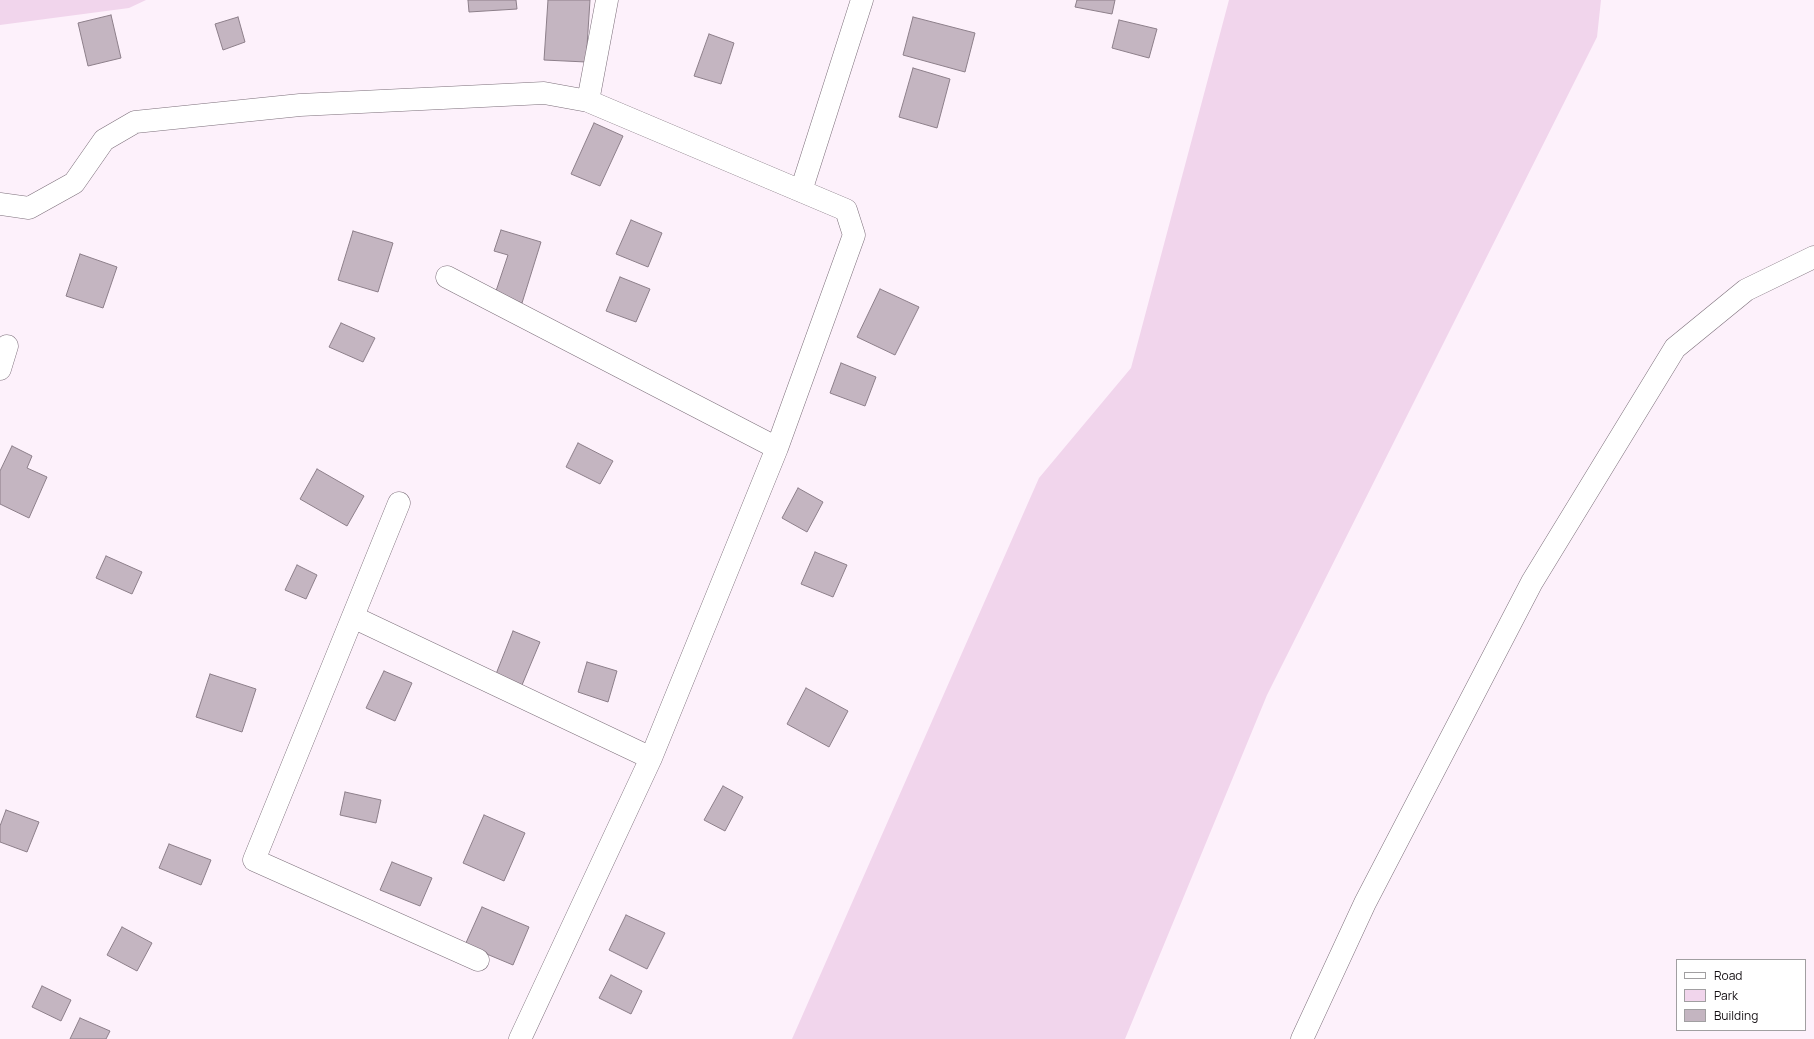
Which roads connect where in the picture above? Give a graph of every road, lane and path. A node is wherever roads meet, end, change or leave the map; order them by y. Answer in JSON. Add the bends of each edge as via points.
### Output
{"nodes":[{"id":1,"x":607,"y":0,"type":"edge"},
{"id":2,"x":862,"y":0,"type":"edge"},
{"id":3,"x":588,"y":101,"type":"junction"},
{"id":4,"x":801,"y":191,"type":"junction"},
{"id":5,"x":0,"y":204,"type":"edge"},
{"id":6,"x":1814,"y":257,"type":"edge"},
{"id":7,"x":447,"y":277,"type":"dead end"},
{"id":8,"x":7,"y":346,"type":"dead end"},
{"id":9,"x":0,"y":368,"type":"edge"},
{"id":10,"x":777,"y":448,"type":"junction"},
{"id":11,"x":399,"y":503,"type":"dead end"},
{"id":12,"x":353,"y":617,"type":"junction"},
{"id":13,"x":651,"y":758,"type":"junction"},
{"id":14,"x":478,"y":960,"type":"dead end"},
{"id":15,"x":520,"y":1039,"type":"edge"},
{"id":16,"x":1302,"y":1039,"type":"edge"}],
"edges":[{"from":1,"to":3,"type":"street"},
{"from":2,"to":4,"type":"street"},
{"from":3,"to":4,"type":"street"},
{"from":3,"to":5,"type":"street","via":[[544,93],[300,105],[135,122],[104,140],[74,183],[29,208]]},
{"from":4,"to":10,"type":"street","via":[[846,210],[854,235]]},
{"from":6,"to":16,"type":"street","via":[[1746,290],[1675,348],[1532,582],[1365,903]]},
{"from":7,"to":10,"type":"street"},
{"from":8,"to":9,"type":"street"},
{"from":10,"to":13,"type":"street"},
{"from":11,"to":12,"type":"street"},
{"from":12,"to":13,"type":"street"},
{"from":12,"to":14,"type":"street","via":[[254,860]]},
{"from":13,"to":15,"type":"street"}]}
